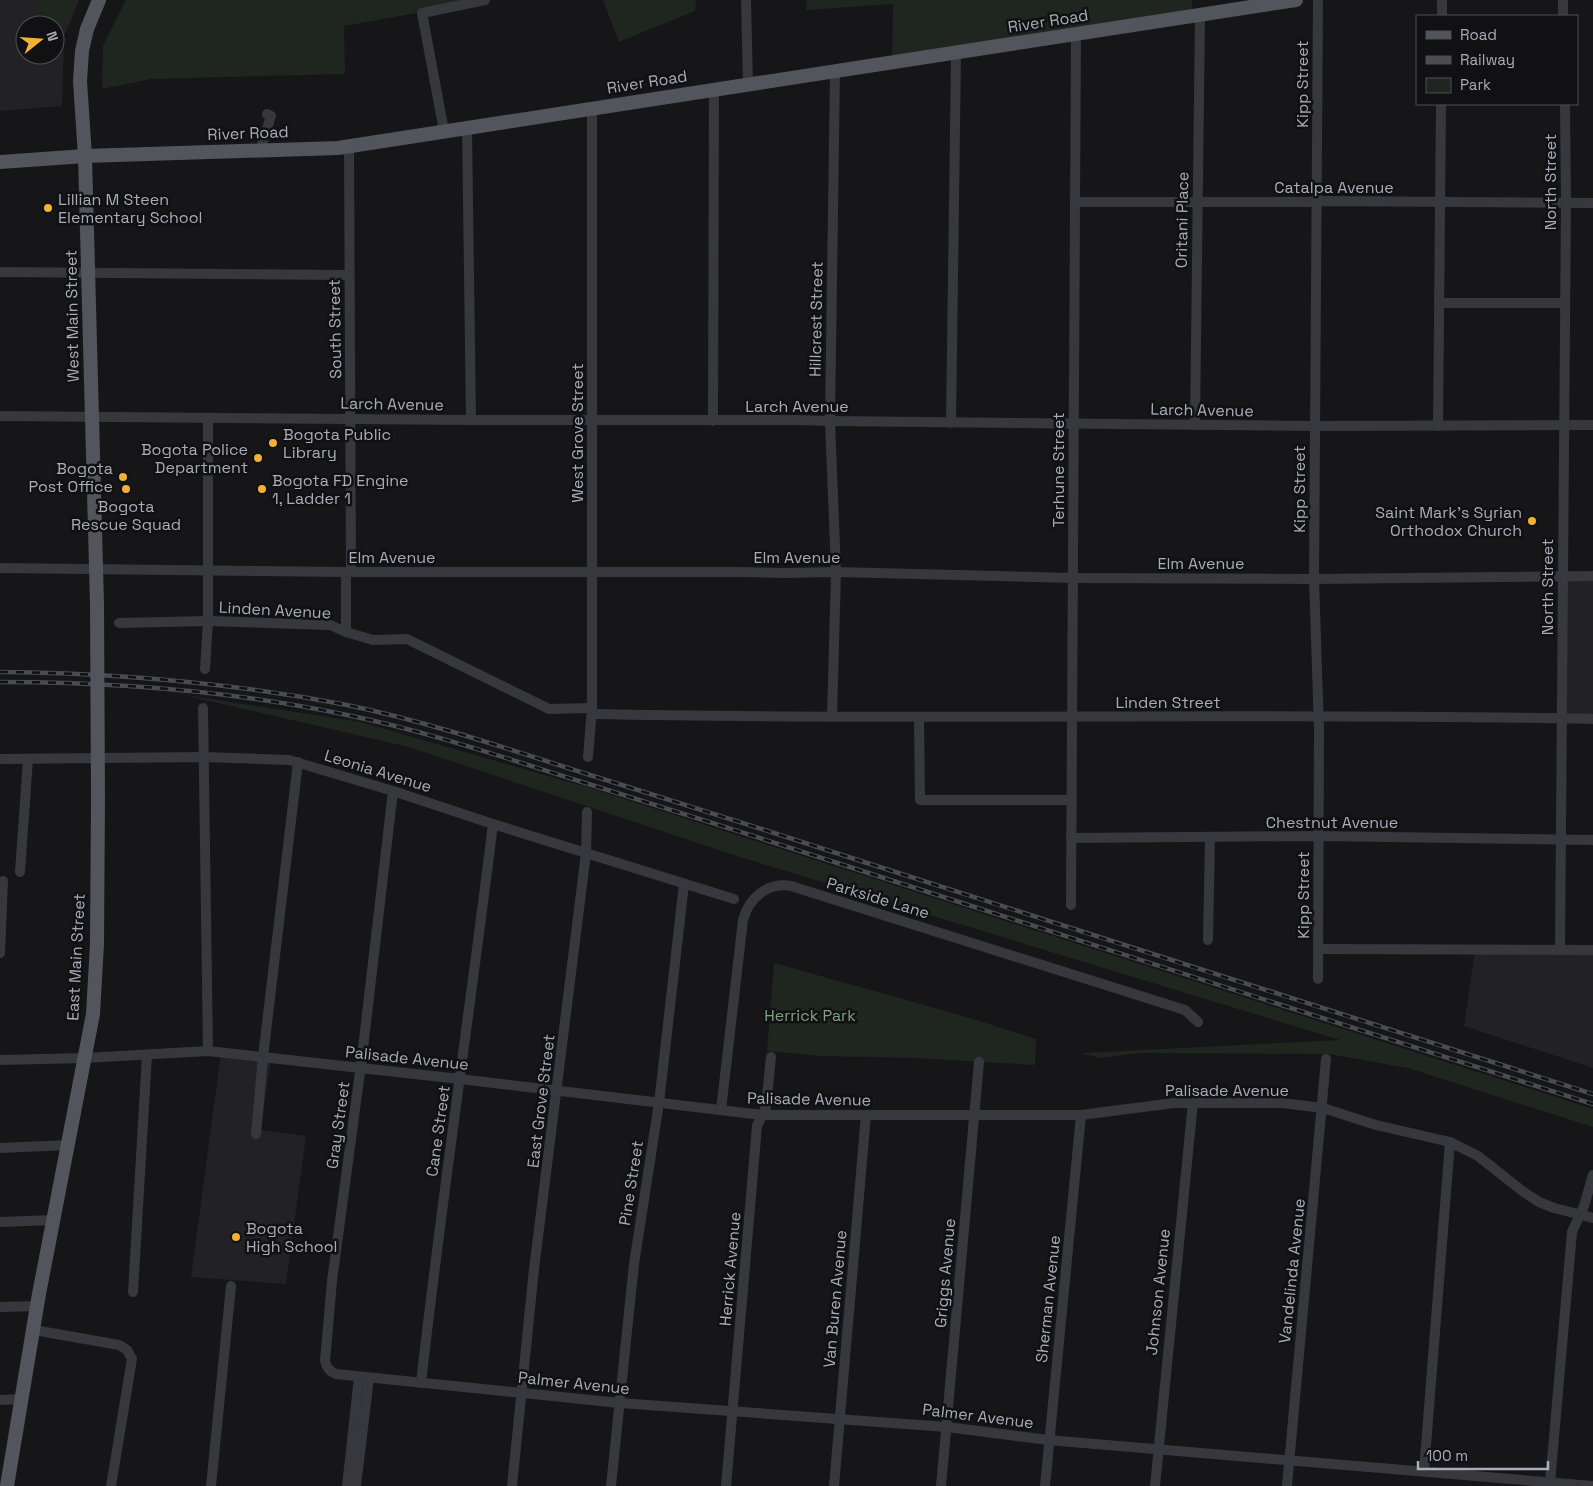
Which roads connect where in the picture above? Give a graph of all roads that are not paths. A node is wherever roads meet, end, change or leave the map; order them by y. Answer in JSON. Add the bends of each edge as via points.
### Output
{"nodes":[{"id":1,"x":99,"y":0,"type":"edge"},
{"id":2,"x":485,"y":0,"type":"edge"},
{"id":3,"x":746,"y":0,"type":"edge"},
{"id":4,"x":1296,"y":0,"type":"edge"},
{"id":5,"x":1318,"y":0,"type":"edge"},
{"id":6,"x":1442,"y":0,"type":"edge"},
{"id":7,"x":1563,"y":0,"type":"edge"},
{"id":8,"x":1200,"y":15,"type":"junction"},
{"id":9,"x":1442,"y":15,"type":"edge"},
{"id":10,"x":1563,"y":15,"type":"edge"},
{"id":11,"x":1076,"y":35,"type":"junction"},
{"id":12,"x":956,"y":53,"type":"junction"},
{"id":13,"x":835,"y":71,"type":"junction"},
{"id":14,"x":748,"y":84,"type":"junction"},
{"id":15,"x":714,"y":90,"type":"junction"},
{"id":16,"x":1441,"y":105,"type":"edge"},
{"id":17,"x":1565,"y":105,"type":"edge"},
{"id":18,"x":592,"y":108,"type":"junction"},
{"id":19,"x":266,"y":114,"type":"dead end"},
{"id":20,"x":467,"y":128,"type":"junction"},
{"id":21,"x":444,"y":131,"type":"junction"},
{"id":22,"x":349,"y":146,"type":"junction"},
{"id":23,"x":260,"y":150,"type":"junction"},
{"id":24,"x":85,"y":156,"type":"junction"},
{"id":25,"x":0,"y":162,"type":"edge"},
{"id":26,"x":1075,"y":202,"type":"junction"},
{"id":27,"x":1198,"y":202,"type":"junction"},
{"id":28,"x":1316,"y":202,"type":"junction"},
{"id":29,"x":1440,"y":202,"type":"junction"},
{"id":30,"x":1566,"y":203,"type":"junction"},
{"id":31,"x":1593,"y":203,"type":"edge"},
{"id":32,"x":0,"y":272,"type":"edge"},
{"id":33,"x":89,"y":272,"type":"junction"},
{"id":34,"x":348,"y":275,"type":"junction"},
{"id":35,"x":1439,"y":303,"type":"junction"},
{"id":36,"x":1565,"y":303,"type":"junction"},
{"id":37,"x":0,"y":416,"type":"edge"},
{"id":38,"x":92,"y":417,"type":"junction"},
{"id":39,"x":208,"y":418,"type":"junction"},
{"id":40,"x":352,"y":419,"type":"junction"},
{"id":41,"x":471,"y":420,"type":"junction"},
{"id":42,"x":592,"y":421,"type":"junction"},
{"id":43,"x":713,"y":421,"type":"junction"},
{"id":44,"x":830,"y":422,"type":"junction"},
{"id":45,"x":951,"y":422,"type":"junction"},
{"id":46,"x":1074,"y":424,"type":"junction"},
{"id":47,"x":1195,"y":425,"type":"junction"},
{"id":48,"x":1564,"y":425,"type":"junction"},
{"id":49,"x":1315,"y":426,"type":"junction"},
{"id":50,"x":1438,"y":426,"type":"junction"},
{"id":51,"x":1593,"y":426,"type":"edge"},
{"id":52,"x":0,"y":568,"type":"edge"},
{"id":53,"x":96,"y":569,"type":"junction"},
{"id":54,"x":207,"y":570,"type":"junction"},
{"id":55,"x":349,"y":572,"type":"junction"},
{"id":56,"x":836,"y":572,"type":"junction"},
{"id":57,"x":592,"y":573,"type":"junction"},
{"id":58,"x":1562,"y":576,"type":"junction"},
{"id":59,"x":1593,"y":576,"type":"edge"},
{"id":60,"x":1073,"y":578,"type":"junction"},
{"id":61,"x":1314,"y":579,"type":"junction"},
{"id":62,"x":97,"y":604,"type":"joint"},
{"id":63,"x":208,"y":621,"type":"junction"},
{"id":64,"x":119,"y":623,"type":"dead end"},
{"id":65,"x":346,"y":632,"type":"junction"},
{"id":66,"x":204,"y":669,"type":"dead end"},
{"id":67,"x":203,"y":708,"type":"dead end"},
{"id":68,"x":592,"y":711,"type":"junction"},
{"id":69,"x":1318,"y":716,"type":"junction"},
{"id":70,"x":744,"y":717,"type":"joint"},
{"id":71,"x":832,"y":717,"type":"junction"},
{"id":72,"x":920,"y":717,"type":"junction"},
{"id":73,"x":1072,"y":718,"type":"junction"},
{"id":74,"x":1562,"y":718,"type":"junction"},
{"id":75,"x":1593,"y":719,"type":"edge"},
{"id":76,"x":204,"y":757,"type":"junction"},
{"id":77,"x":588,"y":757,"type":"dead end"},
{"id":78,"x":0,"y":759,"type":"edge"},
{"id":79,"x":28,"y":759,"type":"junction"},
{"id":80,"x":298,"y":762,"type":"junction"},
{"id":81,"x":393,"y":791,"type":"junction"},
{"id":82,"x":1072,"y":800,"type":"junction"},
{"id":83,"x":587,"y":812,"type":"dead end"},
{"id":84,"x":493,"y":824,"type":"junction"},
{"id":85,"x":1317,"y":836,"type":"junction"},
{"id":86,"x":1210,"y":837,"type":"junction"},
{"id":87,"x":1072,"y":838,"type":"junction"},
{"id":88,"x":1562,"y":839,"type":"junction"},
{"id":89,"x":1593,"y":840,"type":"edge"},
{"id":90,"x":586,"y":853,"type":"junction"},
{"id":91,"x":20,"y":872,"type":"dead end"},
{"id":92,"x":3,"y":881,"type":"dead end"},
{"id":93,"x":684,"y":884,"type":"junction"},
{"id":94,"x":734,"y":899,"type":"dead end"},
{"id":95,"x":1071,"y":905,"type":"dead end"},
{"id":96,"x":1208,"y":940,"type":"dead end"},
{"id":97,"x":1318,"y":948,"type":"junction"},
{"id":98,"x":1560,"y":950,"type":"junction"},
{"id":99,"x":1593,"y":950,"type":"edge"},
{"id":100,"x":0,"y":953,"type":"edge"},
{"id":101,"x":1318,"y":979,"type":"dead end"},
{"id":102,"x":1198,"y":1022,"type":"dead end"},
{"id":103,"x":208,"y":1052,"type":"junction"},
{"id":104,"x":147,"y":1055,"type":"junction"},
{"id":105,"x":263,"y":1057,"type":"junction"},
{"id":106,"x":771,"y":1057,"type":"dead end"},
{"id":107,"x":85,"y":1058,"type":"junction"},
{"id":108,"x":1326,"y":1059,"type":"dead end"},
{"id":109,"x":0,"y":1060,"type":"edge"},
{"id":110,"x":979,"y":1062,"type":"dead end"},
{"id":111,"x":360,"y":1068,"type":"junction"},
{"id":112,"x":460,"y":1079,"type":"junction"},
{"id":113,"x":558,"y":1091,"type":"junction"},
{"id":114,"x":1193,"y":1102,"type":"junction"},
{"id":115,"x":658,"y":1103,"type":"junction"},
{"id":116,"x":1323,"y":1108,"type":"junction"},
{"id":117,"x":721,"y":1110,"type":"junction"},
{"id":118,"x":762,"y":1115,"type":"junction"},
{"id":119,"x":866,"y":1115,"type":"junction"},
{"id":120,"x":974,"y":1115,"type":"junction"},
{"id":121,"x":1081,"y":1115,"type":"junction"},
{"id":122,"x":256,"y":1134,"type":"dead end"},
{"id":123,"x":1450,"y":1142,"type":"junction"},
{"id":124,"x":68,"y":1145,"type":"junction"},
{"id":125,"x":0,"y":1148,"type":"edge"},
{"id":126,"x":1593,"y":1175,"type":"edge"},
{"id":127,"x":1579,"y":1214,"type":"junction"},
{"id":128,"x":1593,"y":1218,"type":"edge"},
{"id":129,"x":54,"y":1220,"type":"junction"},
{"id":130,"x":0,"y":1222,"type":"edge"},
{"id":131,"x":231,"y":1286,"type":"dead end"},
{"id":132,"x":134,"y":1292,"type":"dead end"},
{"id":133,"x":38,"y":1306,"type":"junction"},
{"id":134,"x":0,"y":1307,"type":"edge"},
{"id":135,"x":34,"y":1330,"type":"junction"},
{"id":136,"x":364,"y":1377,"type":"junction"},
{"id":137,"x":421,"y":1383,"type":"junction"},
{"id":138,"x":522,"y":1393,"type":"junction"},
{"id":139,"x":22,"y":1399,"type":"junction"},
{"id":140,"x":0,"y":1400,"type":"edge"},
{"id":141,"x":620,"y":1403,"type":"junction"},
{"id":142,"x":733,"y":1410,"type":"junction"},
{"id":143,"x":840,"y":1418,"type":"junction"},
{"id":144,"x":947,"y":1426,"type":"junction"},
{"id":145,"x":1048,"y":1440,"type":"junction"},
{"id":146,"x":1158,"y":1449,"type":"junction"},
{"id":147,"x":1289,"y":1460,"type":"junction"},
{"id":148,"x":1424,"y":1471,"type":"junction"},
{"id":149,"x":1550,"y":1483,"type":"junction"},
{"id":150,"x":7,"y":1486,"type":"edge"},
{"id":151,"x":111,"y":1486,"type":"edge"},
{"id":152,"x":210,"y":1486,"type":"edge"},
{"id":153,"x":347,"y":1486,"type":"edge"},
{"id":154,"x":356,"y":1486,"type":"edge"},
{"id":155,"x":512,"y":1486,"type":"edge"},
{"id":156,"x":611,"y":1486,"type":"edge"},
{"id":157,"x":726,"y":1486,"type":"edge"},
{"id":158,"x":834,"y":1486,"type":"edge"},
{"id":159,"x":942,"y":1486,"type":"edge"},
{"id":160,"x":1045,"y":1486,"type":"edge"},
{"id":161,"x":1155,"y":1486,"type":"edge"},
{"id":162,"x":1287,"y":1486,"type":"edge"},
{"id":163,"x":1593,"y":1486,"type":"edge"}],
"edges":[{"from":1,"to":24,"type":"main road","name":"West Main Street","via":[[87,28],[82,51],[81,105]]},
{"from":2,"to":21,"type":"street","via":[[422,13]]},
{"from":3,"to":14,"type":"street"},
{"from":4,"to":8,"type":"main road","name":"River Road"},
{"from":5,"to":28,"type":"street","name":"Kipp Street"},
{"from":6,"to":9,"type":"street"},
{"from":7,"to":10,"type":"street"},
{"from":8,"to":11,"type":"main road","name":"River Road"},
{"from":8,"to":27,"type":"street","name":"Oritani Place"},
{"from":11,"to":12,"type":"main road","name":"River Road"},
{"from":11,"to":26,"type":"street","name":"Terhune Street"},
{"from":12,"to":13,"type":"main road","name":"River Road"},
{"from":12,"to":45,"type":"street"},
{"from":13,"to":14,"type":"main road","name":"River Road"},
{"from":13,"to":44,"type":"street","name":"Hillcrest Street"},
{"from":14,"to":15,"type":"main road","name":"River Road"},
{"from":15,"to":18,"type":"main road","name":"River Road"},
{"from":15,"to":43,"type":"street"},
{"from":16,"to":29,"type":"street"},
{"from":17,"to":30,"type":"street","name":"North Street"},
{"from":18,"to":20,"type":"main road","name":"River Road"},
{"from":18,"to":42,"type":"street","name":"West Grove Street"},
{"from":19,"to":23,"type":"street","via":[[271,116]]},
{"from":20,"to":21,"type":"main road","name":"River Road"},
{"from":20,"to":41,"type":"street"},
{"from":21,"to":22,"type":"main road","name":"River Road"},
{"from":22,"to":23,"type":"main road","name":"River Road"},
{"from":22,"to":34,"type":"street","name":"South Street"},
{"from":23,"to":24,"type":"main road","name":"River Road"},
{"from":24,"to":25,"type":"main road","name":"River Road"},
{"from":24,"to":33,"type":"main road","name":"West Main Street"},
{"from":26,"to":27,"type":"street","name":"Catalpa Avenue"},
{"from":26,"to":46,"type":"street","name":"Terhune Street"},
{"from":27,"to":28,"type":"street","name":"Catalpa Avenue"},
{"from":27,"to":47,"type":"street","name":"Oritani Place"},
{"from":28,"to":29,"type":"street","name":"Catalpa Avenue"},
{"from":28,"to":49,"type":"street","name":"Kipp Street"},
{"from":29,"to":30,"type":"street","name":"Catalpa Avenue"},
{"from":29,"to":35,"type":"street"},
{"from":30,"to":31,"type":"street","name":"Catalpa Avenue"},
{"from":30,"to":36,"type":"street","name":"North Street"},
{"from":32,"to":33,"type":"street"},
{"from":33,"to":34,"type":"street"},
{"from":33,"to":38,"type":"main road","name":"West Main Street"},
{"from":34,"to":40,"type":"street","name":"South Street"},
{"from":35,"to":36,"type":"street"},
{"from":35,"to":50,"type":"street"},
{"from":36,"to":48,"type":"street","name":"North Street"},
{"from":37,"to":38,"type":"street","name":"Larch Avenue"},
{"from":38,"to":39,"type":"street","name":"Larch Avenue"},
{"from":38,"to":53,"type":"main road","name":"West Main Street"},
{"from":39,"to":40,"type":"street","name":"Larch Avenue"},
{"from":39,"to":54,"type":"street"},
{"from":40,"to":41,"type":"street","name":"Larch Avenue"},
{"from":40,"to":55,"type":"street","name":"South Street"},
{"from":41,"to":42,"type":"street","name":"Larch Avenue"},
{"from":42,"to":43,"type":"street","name":"Larch Avenue"},
{"from":42,"to":57,"type":"street","name":"West Grove Street"},
{"from":43,"to":44,"type":"street","name":"Larch Avenue"},
{"from":44,"to":45,"type":"street","name":"Larch Avenue"},
{"from":44,"to":56,"type":"street","name":"Hillcrest Street"},
{"from":45,"to":46,"type":"street","name":"Larch Avenue"},
{"from":46,"to":47,"type":"street","name":"Larch Avenue"},
{"from":46,"to":60,"type":"street","name":"Terhune Street"},
{"from":47,"to":49,"type":"street","name":"Larch Avenue"},
{"from":48,"to":50,"type":"street","name":"Larch Avenue"},
{"from":48,"to":51,"type":"street","name":"Larch Avenue"},
{"from":48,"to":58,"type":"street","name":"North Street"},
{"from":49,"to":50,"type":"street","name":"Larch Avenue"},
{"from":49,"to":61,"type":"street","name":"Kipp Street"},
{"from":52,"to":53,"type":"street","name":"Elm Avenue"},
{"from":53,"to":54,"type":"street","name":"Elm Avenue"},
{"from":53,"to":62,"type":"main road","name":"West Main Street"},
{"from":54,"to":55,"type":"street","name":"Elm Avenue"},
{"from":54,"to":63,"type":"street"},
{"from":55,"to":57,"type":"street","name":"Elm Avenue"},
{"from":55,"to":65,"type":"street","name":"South Street"},
{"from":56,"to":57,"type":"street","name":"Elm Avenue"},
{"from":56,"to":60,"type":"street","name":"Elm Avenue"},
{"from":56,"to":71,"type":"street","name":"Hillcrest Street"},
{"from":57,"to":68,"type":"street","name":"West Grove Street"},
{"from":58,"to":59,"type":"street","name":"Elm Avenue"},
{"from":58,"to":61,"type":"street","name":"Elm Avenue"},
{"from":58,"to":74,"type":"street","name":"North Street"},
{"from":60,"to":61,"type":"street","name":"Elm Avenue"},
{"from":60,"to":73,"type":"street","name":"Terhune Street"},
{"from":61,"to":69,"type":"street","name":"Kipp Street"},
{"from":62,"to":107,"type":"main road","name":"East Main Street","bridge":true,"via":[[96,982]]},
{"from":63,"to":64,"type":"street","name":"Linden Avenue"},
{"from":63,"to":65,"type":"street","name":"Linden Avenue","via":[[330,625]]},
{"from":63,"to":66,"type":"street"},
{"from":65,"to":68,"type":"street","name":"Linden Avenue","via":[[373,640],[407,639],[549,709]]},
{"from":67,"to":76,"type":"street"},
{"from":68,"to":70,"type":"street","name":"Linden Avenue"},
{"from":68,"to":77,"type":"street","name":"West Grove Street"},
{"from":69,"to":73,"type":"street","name":"Linden Street"},
{"from":69,"to":74,"type":"street","name":"Linden Street"},
{"from":69,"to":85,"type":"street","name":"Kipp Street"},
{"from":70,"to":71,"type":"street","name":"Linden Street"},
{"from":71,"to":72,"type":"street","name":"Linden Street"},
{"from":72,"to":73,"type":"street","name":"Linden Street"},
{"from":72,"to":82,"type":"street","via":[[920,800]]},
{"from":73,"to":82,"type":"street","name":"Terhune Street"},
{"from":74,"to":75,"type":"street","name":"Linden Street"},
{"from":74,"to":88,"type":"street","name":"North Street"},
{"from":76,"to":79,"type":"street","name":"Leonia Avenue"},
{"from":76,"to":80,"type":"street","name":"Leonia Avenue"},
{"from":76,"to":103,"type":"street"},
{"from":78,"to":79,"type":"street","name":"Leonia Avenue"},
{"from":79,"to":91,"type":"street"},
{"from":80,"to":81,"type":"street","name":"Leonia Avenue"},
{"from":80,"to":105,"type":"street"},
{"from":81,"to":84,"type":"street","name":"Leonia Avenue"},
{"from":81,"to":111,"type":"street","name":"Gray Street"},
{"from":82,"to":87,"type":"street","name":"Terhune Street"},
{"from":83,"to":90,"type":"street","name":"East Grove Street"},
{"from":84,"to":90,"type":"street","name":"Leonia Avenue"},
{"from":84,"to":112,"type":"street","name":"Cane Street"},
{"from":85,"to":86,"type":"street","name":"Chestnut Avenue"},
{"from":85,"to":88,"type":"street","name":"Chestnut Avenue"},
{"from":85,"to":97,"type":"street","name":"Kipp Street"},
{"from":86,"to":87,"type":"street","name":"Chestnut Avenue"},
{"from":86,"to":96,"type":"street"},
{"from":87,"to":95,"type":"street","name":"Terhune Street"},
{"from":88,"to":89,"type":"street","name":"Chestnut Avenue"},
{"from":88,"to":98,"type":"street","name":"North Street"},
{"from":90,"to":93,"type":"street","name":"Leonia Avenue"},
{"from":90,"to":113,"type":"street","name":"East Grove Street"},
{"from":92,"to":100,"type":"street"},
{"from":93,"to":94,"type":"street","name":"Leonia Avenue"},
{"from":93,"to":115,"type":"street","name":"Pine Street"},
{"from":97,"to":98,"type":"street"},
{"from":97,"to":101,"type":"street","name":"Kipp Street"},
{"from":98,"to":99,"type":"street"},
{"from":102,"to":117,"type":"street","name":"Parkside Lane","via":[[1185,1010],[791,886],[780,886],[755,897],[742,920]]},
{"from":103,"to":104,"type":"street","name":"Palisade Avenue"},
{"from":103,"to":105,"type":"street","name":"Palisade Avenue"},
{"from":104,"to":107,"type":"street","name":"Palisade Avenue"},
{"from":104,"to":132,"type":"street"},
{"from":105,"to":111,"type":"street","name":"Palisade Avenue"},
{"from":105,"to":122,"type":"street"},
{"from":106,"to":118,"type":"street","name":"Herrick Avenue","via":[[766,1107]]},
{"from":107,"to":109,"type":"street","name":"Palisade Avenue"},
{"from":107,"to":124,"type":"main road","name":"East Main Street"},
{"from":108,"to":116,"type":"street","name":"Vandelinda Avenue"},
{"from":110,"to":120,"type":"street","name":"Griggs Avenue"},
{"from":111,"to":112,"type":"street","name":"Palisade Avenue"},
{"from":111,"to":136,"type":"street","name":"Gray Street","via":[[332,1281],[325,1361],[327,1368],[336,1374]]},
{"from":112,"to":113,"type":"street","name":"Palisade Avenue"},
{"from":112,"to":137,"type":"street","name":"Cane Street"},
{"from":113,"to":115,"type":"street","name":"Palisade Avenue"},
{"from":113,"to":138,"type":"street","name":"East Grove Street","via":[[534,1269]]},
{"from":114,"to":116,"type":"street","name":"Palisade Avenue","via":[[1282,1103]]},
{"from":114,"to":121,"type":"street","name":"Palisade Avenue"},
{"from":114,"to":146,"type":"street","name":"Johnson Avenue"},
{"from":115,"to":117,"type":"street","name":"Palisade Avenue"},
{"from":115,"to":141,"type":"street","name":"Pine Street","via":[[634,1264]]},
{"from":116,"to":123,"type":"street","name":"Palisade Avenue","via":[[1376,1125]]},
{"from":116,"to":147,"type":"street","name":"Vandelinda Avenue"},
{"from":117,"to":118,"type":"street","name":"Palisade Avenue"},
{"from":118,"to":119,"type":"street","name":"Palisade Avenue"},
{"from":118,"to":142,"type":"street","name":"Herrick Avenue","via":[[757,1126]]},
{"from":119,"to":120,"type":"street","name":"Palisade Avenue"},
{"from":119,"to":143,"type":"street","name":"Van Buren Avenue"},
{"from":120,"to":121,"type":"street","name":"Palisade Avenue"},
{"from":120,"to":144,"type":"street","name":"Griggs Avenue"},
{"from":121,"to":145,"type":"street","name":"Sherman Avenue"},
{"from":123,"to":127,"type":"street","name":"Palisade Avenue","via":[[1478,1156],[1539,1202]]},
{"from":123,"to":148,"type":"street"},
{"from":124,"to":125,"type":"street"},
{"from":124,"to":129,"type":"main road","name":"East Main Street"},
{"from":126,"to":127,"type":"street"},
{"from":127,"to":128,"type":"street","name":"Palisade Avenue"},
{"from":127,"to":149,"type":"street","via":[[1572,1232]]},
{"from":129,"to":130,"type":"street"},
{"from":129,"to":133,"type":"main road","name":"East Main Street"},
{"from":131,"to":152,"type":"street"},
{"from":133,"to":134,"type":"street"},
{"from":133,"to":135,"type":"main road","name":"East Main Street"},
{"from":135,"to":139,"type":"main road","name":"East Main Street"},
{"from":135,"to":151,"type":"street","via":[[119,1345],[132,1359]]},
{"from":136,"to":137,"type":"street","name":"Palmer Avenue"},
{"from":136,"to":153,"type":"street"},
{"from":136,"to":154,"type":"street"},
{"from":137,"to":138,"type":"street","name":"Palmer Avenue"},
{"from":138,"to":141,"type":"street","name":"Palmer Avenue"},
{"from":138,"to":155,"type":"street","name":"East Grove Street"},
{"from":139,"to":140,"type":"street"},
{"from":139,"to":150,"type":"main road","name":"East Main Street"},
{"from":141,"to":142,"type":"street","name":"Palmer Avenue"},
{"from":141,"to":156,"type":"street","name":"Pine Street"},
{"from":142,"to":143,"type":"street","name":"Palmer Avenue"},
{"from":142,"to":157,"type":"street","name":"Herrick Avenue"},
{"from":143,"to":144,"type":"street","name":"Palmer Avenue"},
{"from":143,"to":158,"type":"street","name":"Van Buren Avenue"},
{"from":144,"to":145,"type":"street","name":"Palmer Avenue"},
{"from":144,"to":159,"type":"street","name":"Griggs Avenue"},
{"from":145,"to":146,"type":"street","name":"Palmer Avenue"},
{"from":145,"to":160,"type":"street","name":"Sherman Avenue"},
{"from":146,"to":147,"type":"street","name":"Palmer Avenue"},
{"from":146,"to":161,"type":"street","name":"Johnson Avenue"},
{"from":147,"to":148,"type":"street","name":"Palmer Avenue"},
{"from":147,"to":162,"type":"street","name":"Vandelinda Avenue"},
{"from":148,"to":149,"type":"street","name":"Palmer Avenue"},
{"from":149,"to":163,"type":"street","name":"Palmer Avenue"}]}
